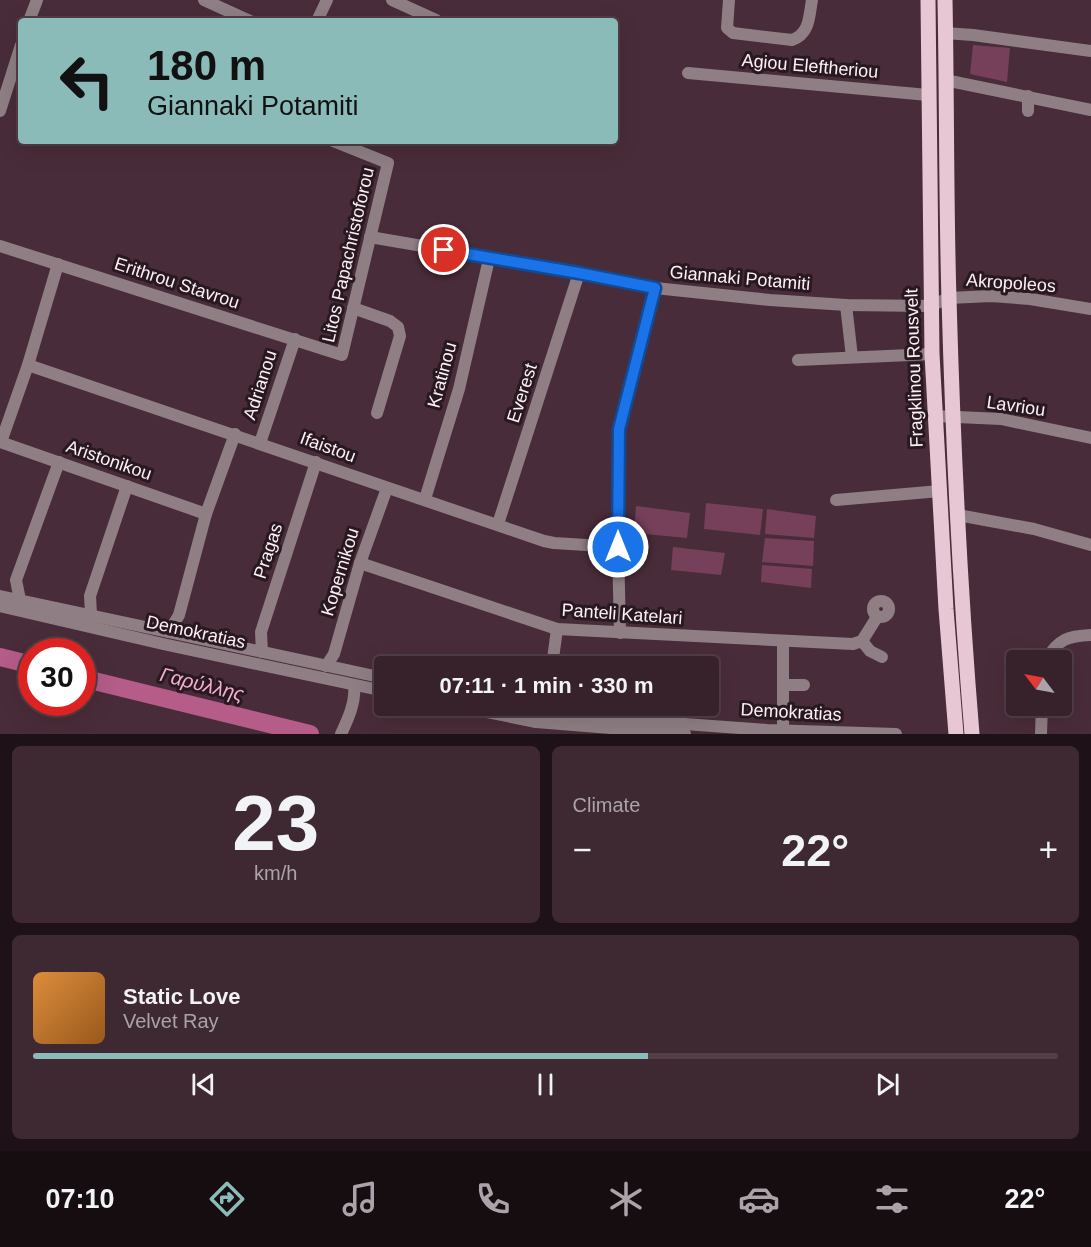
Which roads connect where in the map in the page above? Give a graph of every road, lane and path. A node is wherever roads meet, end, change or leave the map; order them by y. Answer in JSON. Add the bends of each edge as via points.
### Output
{"nodes":[{"id":1,"x":38,"y":0,"type":"edge"},
{"id":2,"x":204,"y":0,"type":"edge"},
{"id":3,"x":327,"y":0,"type":"edge"},
{"id":4,"x":392,"y":0,"type":"edge"},
{"id":5,"x":729,"y":0,"type":"edge"},
{"id":6,"x":812,"y":0,"type":"edge"},
{"id":7,"x":928,"y":0,"type":"edge"},
{"id":8,"x":945,"y":0,"type":"edge"},
{"id":9,"x":31,"y":18,"type":"edge"},
{"id":10,"x":243,"y":18,"type":"edge"},
{"id":11,"x":318,"y":18,"type":"edge"},
{"id":12,"x":432,"y":18,"type":"edge"},
{"id":13,"x":945,"y":33,"type":"junction"},
{"id":14,"x":1091,"y":51,"type":"edge"},
{"id":15,"x":18,"y":52,"type":"edge"},
{"id":16,"x":688,"y":73,"type":"dead end"},
{"id":17,"x":945,"y":80,"type":"junction"},
{"id":18,"x":3,"y":88,"type":"edge"},
{"id":19,"x":928,"y":95,"type":"junction"},
{"id":20,"x":1028,"y":96,"type":"junction"},
{"id":21,"x":1091,"y":110,"type":"edge"},
{"id":22,"x":0,"y":111,"type":"edge"},
{"id":23,"x":1028,"y":111,"type":"dead end"},
{"id":24,"x":340,"y":144,"type":"edge"},
{"id":25,"x":370,"y":237,"type":"junction"},
{"id":26,"x":0,"y":246,"type":"edge"},
{"id":27,"x":489,"y":258,"type":"junction"},
{"id":28,"x":58,"y":264,"type":"junction"},
{"id":29,"x":579,"y":273,"type":"junction"},
{"id":30,"x":655,"y":288,"type":"junction"},
{"id":31,"x":949,"y":298,"type":"junction"},
{"id":32,"x":846,"y":305,"type":"junction"},
{"id":33,"x":930,"y":306,"type":"junction"},
{"id":34,"x":353,"y":308,"type":"junction"},
{"id":35,"x":1091,"y":309,"type":"edge"},
{"id":36,"x":295,"y":339,"type":"junction"},
{"id":37,"x":932,"y":354,"type":"junction"},
{"id":38,"x":342,"y":355,"type":"joint"},
{"id":39,"x":852,"y":357,"type":"junction"},
{"id":40,"x":798,"y":360,"type":"dead end"},
{"id":41,"x":28,"y":365,"type":"junction"},
{"id":42,"x":377,"y":413,"type":"dead end"},
{"id":43,"x":935,"y":416,"type":"junction"},
{"id":44,"x":953,"y":417,"type":"junction"},
{"id":45,"x":235,"y":434,"type":"junction"},
{"id":46,"x":1091,"y":438,"type":"edge"},
{"id":47,"x":1,"y":442,"type":"edge"},
{"id":48,"x":260,"y":443,"type":"junction"},
{"id":49,"x":59,"y":462,"type":"junction"},
{"id":50,"x":316,"y":462,"type":"junction"},
{"id":51,"x":127,"y":486,"type":"junction"},
{"id":52,"x":387,"y":488,"type":"junction"},
{"id":53,"x":940,"y":491,"type":"junction"},
{"id":54,"x":425,"y":499,"type":"junction"},
{"id":55,"x":836,"y":500,"type":"dead end"},
{"id":56,"x":206,"y":514,"type":"junction"},
{"id":57,"x":958,"y":515,"type":"junction"},
{"id":58,"x":498,"y":524,"type":"junction"},
{"id":59,"x":1091,"y":545,"type":"edge"},
{"id":60,"x":618,"y":547,"type":"junction"},
{"id":61,"x":360,"y":563,"type":"junction"},
{"id":62,"x":0,"y":596,"type":"edge"},
{"id":63,"x":20,"y":600,"type":"junction"},
{"id":64,"x":0,"y":606,"type":"edge"},
{"id":65,"x":91,"y":614,"type":"junction"},
{"id":66,"x":877,"y":617,"type":"dead end"},
{"id":67,"x":557,"y":629,"type":"junction"},
{"id":68,"x":169,"y":632,"type":"junction"},
{"id":69,"x":620,"y":633,"type":"junction"},
{"id":70,"x":1091,"y":635,"type":"edge"},
{"id":71,"x":783,"y":641,"type":"junction"},
{"id":72,"x":862,"y":641,"type":"junction"},
{"id":73,"x":1052,"y":650,"type":"edge"},
{"id":74,"x":262,"y":652,"type":"junction"},
{"id":75,"x":553,"y":656,"type":"edge"},
{"id":76,"x":882,"y":657,"type":"dead end"},
{"id":77,"x":326,"y":666,"type":"junction"},
{"id":78,"x":374,"y":676,"type":"edge"},
{"id":79,"x":354,"y":685,"type":"junction"},
{"id":80,"x":784,"y":685,"type":"junction"},
{"id":81,"x":804,"y":685,"type":"dead end"},
{"id":82,"x":374,"y":689,"type":"edge"},
{"id":83,"x":562,"y":716,"type":"edge"},
{"id":84,"x":580,"y":716,"type":"edge"},
{"id":85,"x":1042,"y":716,"type":"edge"},
{"id":86,"x":782,"y":732,"type":"edge"},
{"id":87,"x":341,"y":734,"type":"edge"},
{"id":88,"x":685,"y":734,"type":"edge"},
{"id":89,"x":896,"y":734,"type":"edge"},
{"id":90,"x":956,"y":734,"type":"edge"},
{"id":91,"x":972,"y":734,"type":"edge"},
{"id":92,"x":1041,"y":734,"type":"edge"}],
"edges":[{"from":1,"to":9,"type":"street"},
{"from":2,"to":10,"type":"street"},
{"from":3,"to":11,"type":"street"},
{"from":4,"to":12,"type":"street"},
{"from":5,"to":6,"type":"street","via":[[727,28],[733,33],[792,40],[807,29]]},
{"from":7,"to":19,"type":"main road","name":"Fragklinou Rousvelt"},
{"from":8,"to":13,"type":"main road","name":"Fragklinou Rousvelt"},
{"from":13,"to":14,"type":"street"},
{"from":13,"to":17,"type":"main road","name":"Fragklinou Rousvelt"},
{"from":15,"to":18,"type":"street"},
{"from":16,"to":19,"type":"street","name":"Agiou Eleftheriou"},
{"from":17,"to":20,"type":"street"},
{"from":17,"to":31,"type":"main road","name":"Fragklinou Rousvelt"},
{"from":18,"to":22,"type":"street"},
{"from":19,"to":33,"type":"main road","name":"Fragklinou Rousvelt"},
{"from":20,"to":21,"type":"street"},
{"from":20,"to":23,"type":"street"},
{"from":24,"to":25,"type":"street","name":"Litos Papachristoforou","via":[[388,163]]},
{"from":25,"to":27,"type":"street","name":"Giannaki Potamiti"},
{"from":25,"to":34,"type":"street","name":"Litos Papachristoforou"},
{"from":26,"to":28,"type":"street","name":"Erithrou Stavrou"},
{"from":27,"to":29,"type":"street","name":"Giannaki Potamiti"},
{"from":27,"to":54,"type":"street","name":"Kratinou","via":[[459,389]]},
{"from":28,"to":36,"type":"street","name":"Erithrou Stavrou"},
{"from":28,"to":41,"type":"street"},
{"from":29,"to":30,"type":"street","name":"Giannaki Potamiti"},
{"from":29,"to":58,"type":"street","name":"Everest"},
{"from":30,"to":32,"type":"street","name":"Giannaki Potamiti"},
{"from":30,"to":60,"type":"street","via":[[619,429]]},
{"from":31,"to":33,"type":"street","name":"Akropoleos"},
{"from":31,"to":35,"type":"street","name":"Akropoleos","via":[[1030,299]]},
{"from":31,"to":44,"type":"main road","name":"Fragklinou Rousvelt"},
{"from":32,"to":33,"type":"street","name":"Giannaki Potamiti"},
{"from":32,"to":39,"type":"street"},
{"from":33,"to":37,"type":"main road","name":"Fragklinou Rousvelt"},
{"from":34,"to":38,"type":"street","name":"Litos Papachristoforou"},
{"from":34,"to":42,"type":"street","via":[[398,327],[400,336]]},
{"from":36,"to":38,"type":"street","name":"Erithrou Stavrou"},
{"from":36,"to":48,"type":"street","name":"Adrianou"},
{"from":37,"to":39,"type":"street"},
{"from":37,"to":43,"type":"main road","name":"Fragklinou Rousvelt"},
{"from":39,"to":40,"type":"street"},
{"from":41,"to":45,"type":"street","name":"Ifaistou"},
{"from":41,"to":47,"type":"street"},
{"from":43,"to":44,"type":"street","name":"Lavriou"},
{"from":43,"to":53,"type":"main road","name":"Fragklinou Rousvelt"},
{"from":44,"to":46,"type":"street","name":"Lavriou","via":[[1001,419]]},
{"from":44,"to":57,"type":"main road","name":"Fragklinou Rousvelt"},
{"from":45,"to":48,"type":"street","name":"Ifaistou"},
{"from":45,"to":56,"type":"street"},
{"from":47,"to":49,"type":"street","name":"Aristonikou"},
{"from":48,"to":50,"type":"street","name":"Ifaistou"},
{"from":49,"to":51,"type":"street","name":"Aristonikou"},
{"from":49,"to":63,"type":"street","via":[[16,580]]},
{"from":50,"to":52,"type":"street","name":"Ifaistou"},
{"from":50,"to":74,"type":"street","name":"Pragas","via":[[261,632]]},
{"from":51,"to":56,"type":"street","name":"Aristonikou"},
{"from":51,"to":65,"type":"street","via":[[90,596]]},
{"from":52,"to":54,"type":"street","name":"Ifaistou"},
{"from":52,"to":61,"type":"street","name":"Kopernikou"},
{"from":53,"to":55,"type":"street"},
{"from":53,"to":90,"type":"main road","name":"Fragklinou Rousvelt"},
{"from":54,"to":58,"type":"street","name":"Ifaistou"},
{"from":56,"to":68,"type":"street","via":[[179,615]]},
{"from":57,"to":59,"type":"street","via":[[1034,529]]},
{"from":57,"to":91,"type":"main road","name":"Fragklinou Rousvelt"},
{"from":58,"to":60,"type":"street","name":"Ifaistou","via":[[554,543]]},
{"from":60,"to":69,"type":"street"},
{"from":61,"to":67,"type":"street","name":"Panteli Katelari"},
{"from":61,"to":77,"type":"street","name":"Kopernikou","via":[[334,654]]},
{"from":62,"to":63,"type":"street","name":"Demokratias"},
{"from":63,"to":65,"type":"street","name":"Demokratias"},
{"from":64,"to":79,"type":"street","name":"Demokratias"},
{"from":65,"to":68,"type":"street","name":"Demokratias"},
{"from":66,"to":72,"type":"street"},
{"from":67,"to":69,"type":"street","name":"Panteli Katelari"},
{"from":67,"to":75,"type":"street"},
{"from":68,"to":74,"type":"street","name":"Demokratias"},
{"from":69,"to":71,"type":"street","name":"Panteli Katelari"},
{"from":70,"to":73,"type":"street","via":[[1074,636],[1056,644]]},
{"from":71,"to":72,"type":"street","name":"Panteli Katelari"},
{"from":71,"to":80,"type":"street"},
{"from":72,"to":76,"type":"street"},
{"from":74,"to":77,"type":"street","name":"Demokratias"},
{"from":77,"to":78,"type":"street","name":"Demokratias"},
{"from":79,"to":82,"type":"street","name":"Demokratias"},
{"from":79,"to":87,"type":"street","via":[[355,694]]},
{"from":80,"to":81,"type":"street"},
{"from":80,"to":86,"type":"street"},
{"from":83,"to":88,"type":"street","name":"Demokratias"},
{"from":84,"to":86,"type":"street","name":"Demokratias"},
{"from":85,"to":92,"type":"street"},
{"from":86,"to":89,"type":"street","name":"Demokratias"}]}
